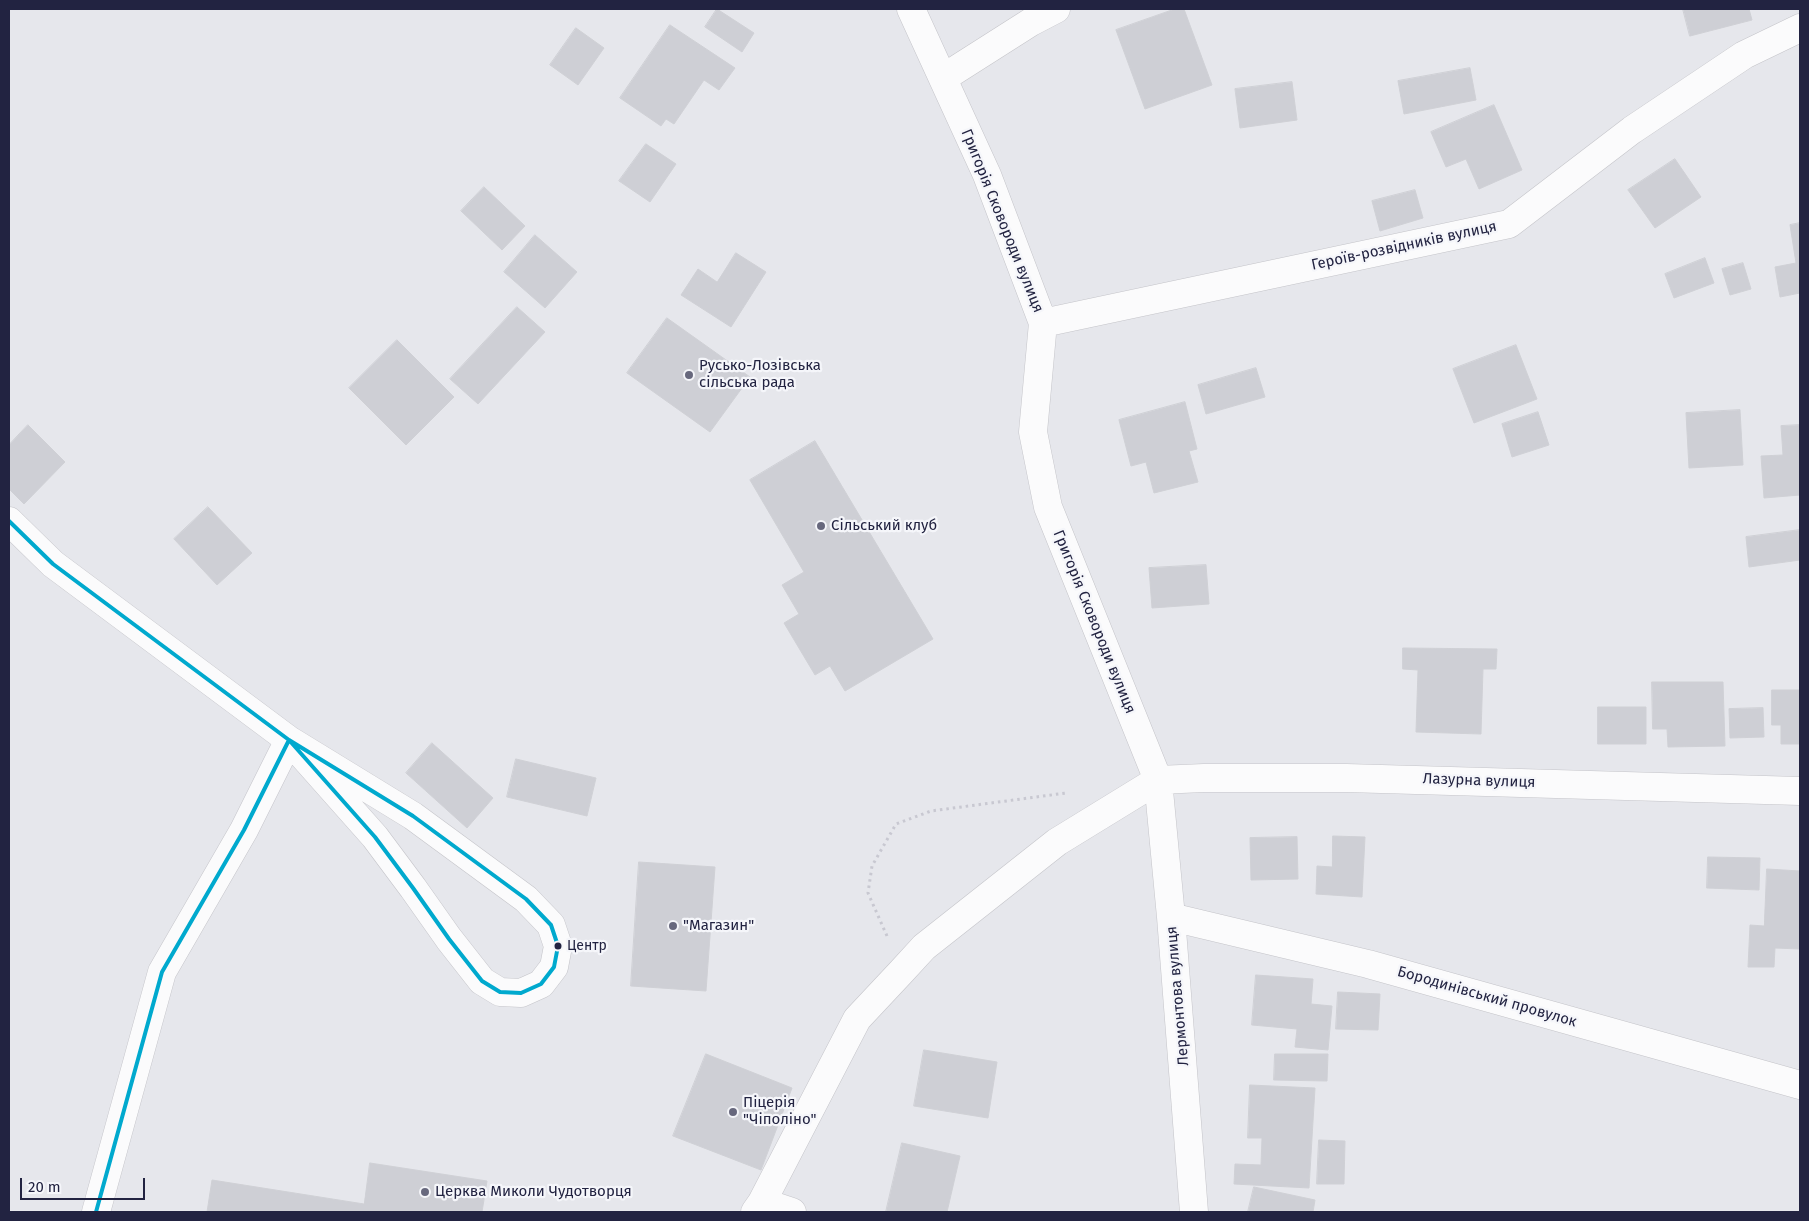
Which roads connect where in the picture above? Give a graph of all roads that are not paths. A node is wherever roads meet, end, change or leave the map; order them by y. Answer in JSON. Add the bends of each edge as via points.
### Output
{"nodes":[{"id":1,"x":911,"y":9,"type":"edge"},
{"id":2,"x":1056,"y":9,"type":"edge"},
{"id":3,"x":1800,"y":28,"type":"edge"},
{"id":4,"x":943,"y":78,"type":"junction"},
{"id":5,"x":1043,"y":323,"type":"junction"},
{"id":6,"x":9,"y":522,"type":"edge"},
{"id":7,"x":289,"y":740,"type":"junction"},
{"id":8,"x":1158,"y":780,"type":"junction"},
{"id":9,"x":1800,"y":791,"type":"edge"},
{"id":10,"x":1171,"y":917,"type":"junction"},
{"id":11,"x":1800,"y":1084,"type":"edge"},
{"id":12,"x":759,"y":1207,"type":"edge"},
{"id":13,"x":96,"y":1212,"type":"edge"},
{"id":14,"x":792,"y":1212,"type":"edge"},
{"id":15,"x":1194,"y":1212,"type":"edge"}],
"edges":[{"from":1,"to":4,"type":"street","name":"Григорія Сковороди вулиця"},
{"from":2,"to":4,"type":"street"},
{"from":3,"to":5,"type":"street","name":"Героїв-розвідників вулиця","via":[[1744,55],[1632,130],[1509,224]]},
{"from":4,"to":5,"type":"street","name":"Григорія Сковороди вулиця","via":[[987,175]]},
{"from":5,"to":8,"type":"street","name":"Григорія Сковороди вулиця","via":[[1033,432],[1048,506]]},
{"from":6,"to":7,"type":"street","via":[[53,564]]},
{"from":7,"to":7,"type":"street","via":[[413,816],[526,899],[551,925],[558,946],[554,967],[541,984],[522,993],[500,992],[482,981],[374,837]]},
{"from":7,"to":13,"type":"street","via":[[244,830],[162,972]]},
{"from":8,"to":9,"type":"street","name":"Лазурна вулиця","via":[[1346,778]]},
{"from":8,"to":10,"type":"street","name":"Лермонтова вулиця"},
{"from":8,"to":12,"type":"street","via":[[1057,842],[924,947],[858,1019]]},
{"from":10,"to":11,"type":"street","name":"Бородинівський провулок","via":[[1368,964]]},
{"from":10,"to":15,"type":"street","name":"Лермонтова вулиця"},
{"from":12,"to":14,"type":"street"}]}
